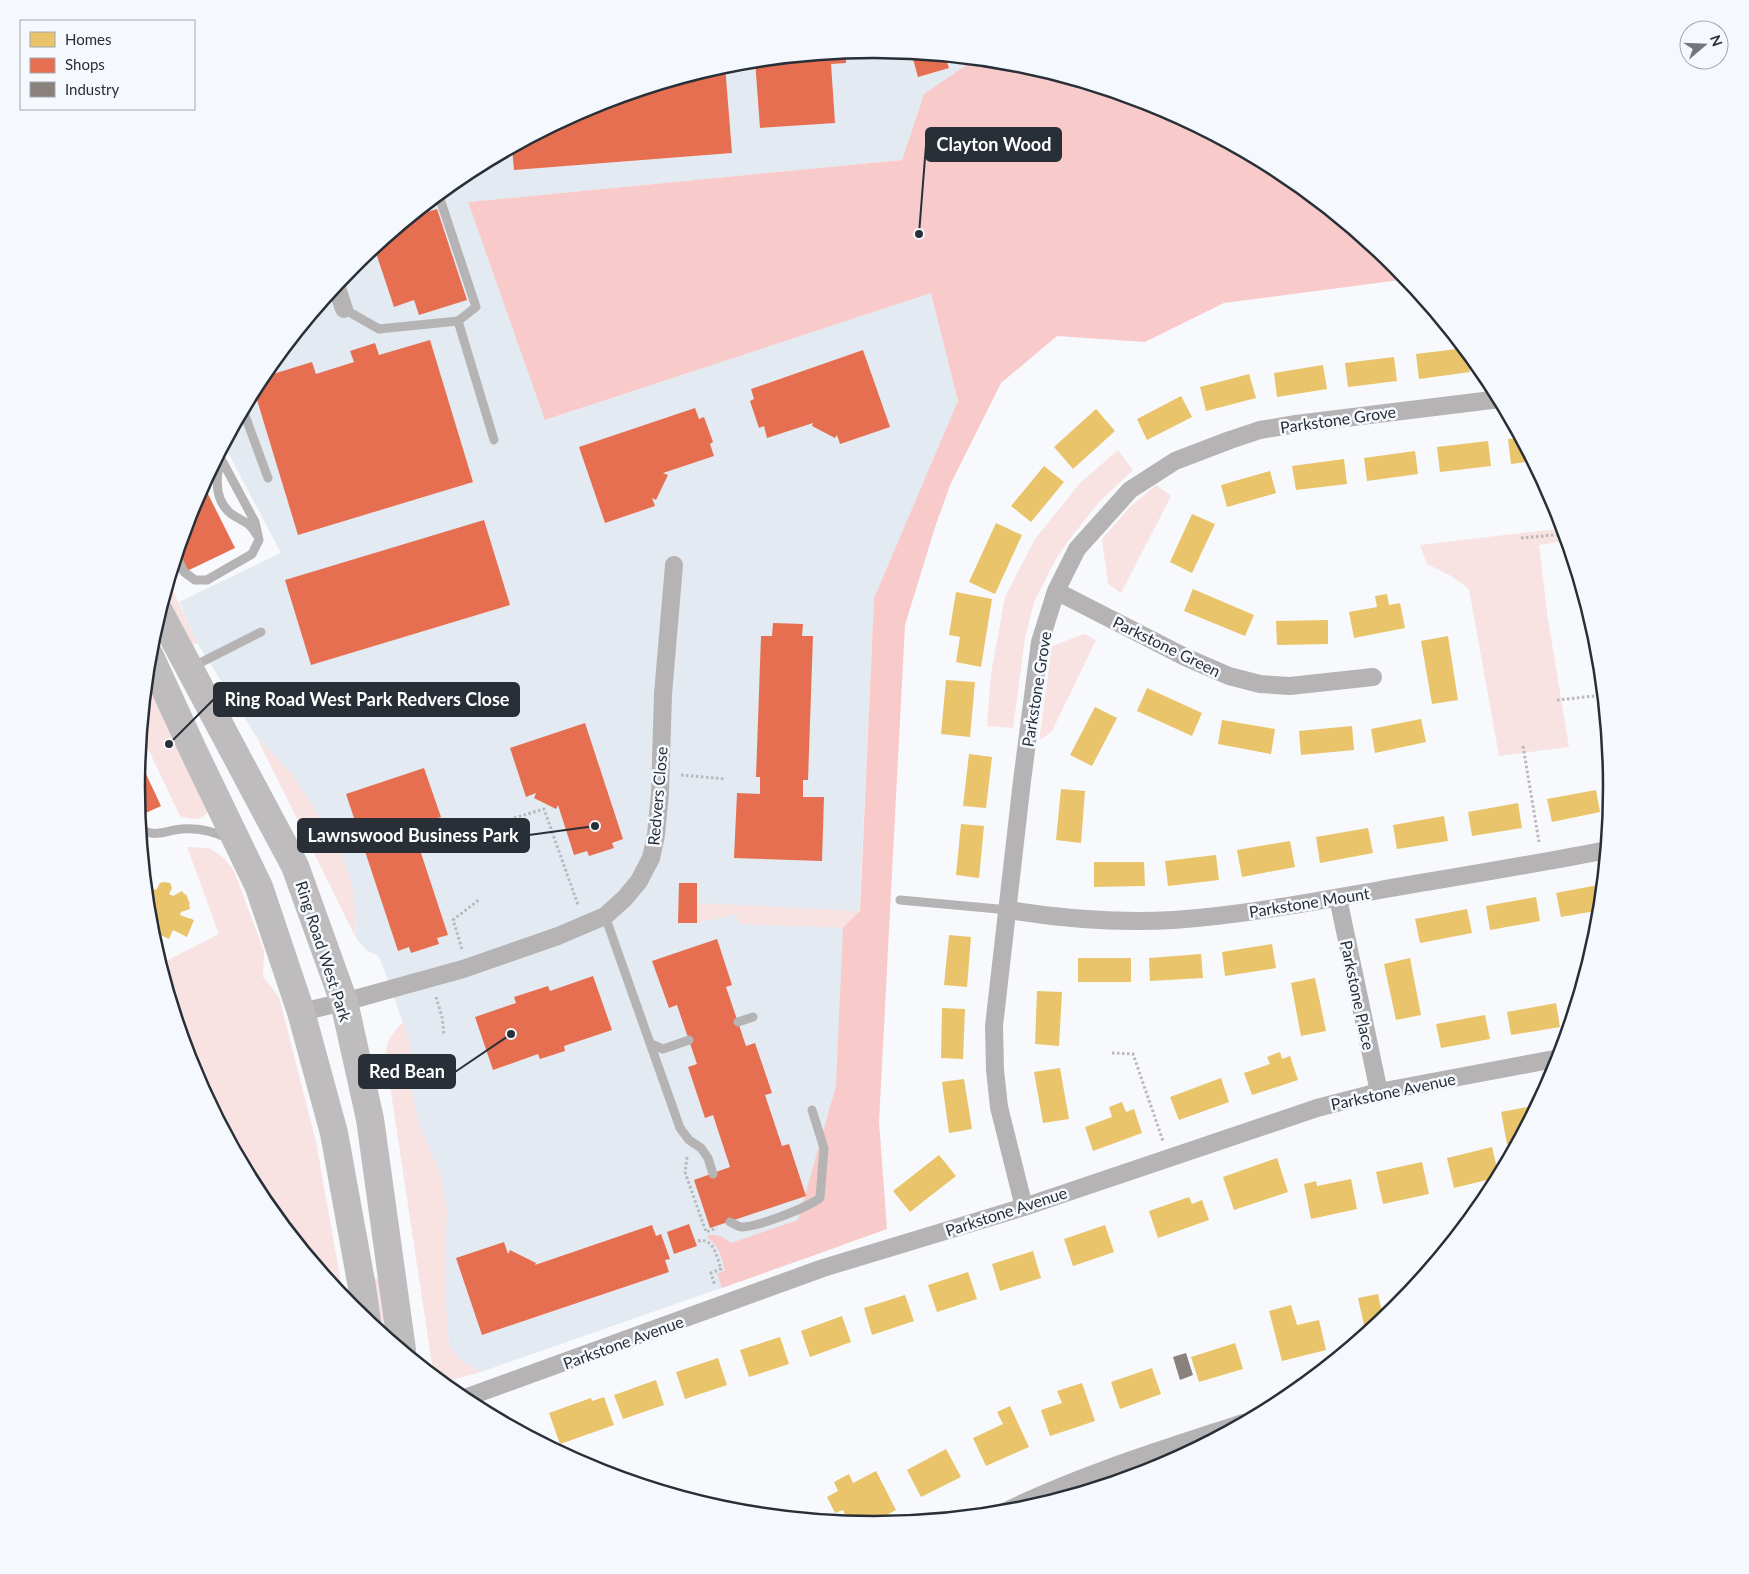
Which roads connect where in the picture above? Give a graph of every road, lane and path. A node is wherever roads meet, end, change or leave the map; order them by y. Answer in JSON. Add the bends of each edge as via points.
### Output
{"nodes":[{"id":1,"x":440,"y":200,"type":"edge"},
{"id":2,"x":336,"y":295,"type":"edge"},
{"id":3,"x":344,"y":310,"type":"joint"},
{"id":4,"x":458,"y":320,"type":"junction"},
{"id":5,"x":1492,"y":400,"type":"edge"},
{"id":6,"x":246,"y":418,"type":"edge"},
{"id":7,"x":494,"y":440,"type":"dead end"},
{"id":8,"x":222,"y":461,"type":"edge"},
{"id":9,"x":219,"y":467,"type":"edge"},
{"id":10,"x":268,"y":478,"type":"dead end"},
{"id":11,"x":1558,"y":535,"type":"edge"},
{"id":12,"x":258,"y":537,"type":"junction"},
{"id":13,"x":1521,"y":538,"type":"dead end"},
{"id":14,"x":180,"y":564,"type":"edge"},
{"id":15,"x":674,"y":565,"type":"dead end"},
{"id":16,"x":1056,"y":591,"type":"junction"},
{"id":17,"x":165,"y":621,"type":"edge"},
{"id":18,"x":261,"y":632,"type":"dead end"},
{"id":19,"x":155,"y":667,"type":"edge"},
{"id":20,"x":190,"y":668,"type":"junction"},
{"id":21,"x":1373,"y":677,"type":"dead end"},
{"id":22,"x":1598,"y":696,"type":"edge"},
{"id":23,"x":1557,"y":700,"type":"dead end"},
{"id":24,"x":1523,"y":746,"type":"dead end"},
{"id":25,"x":682,"y":776,"type":"dead end"},
{"id":26,"x":726,"y":779,"type":"dead end"},
{"id":27,"x":514,"y":818,"type":"dead end"},
{"id":28,"x":147,"y":833,"type":"edge"},
{"id":29,"x":237,"y":842,"type":"junction"},
{"id":30,"x":1601,"y":851,"type":"edge"},
{"id":31,"x":1542,"y":862,"type":"junction"},
{"id":32,"x":1338,"y":898,"type":"junction"},
{"id":33,"x":480,"y":899,"type":"dead end"},
{"id":34,"x":900,"y":900,"type":"dead end"},
{"id":35,"x":1008,"y":910,"type":"junction"},
{"id":36,"x":605,"y":916,"type":"junction"},
{"id":37,"x":585,"y":924,"type":"junction"},
{"id":38,"x":468,"y":967,"type":"junction"},
{"id":39,"x":430,"y":978,"type":"junction"},
{"id":40,"x":344,"y":1002,"type":"junction"},
{"id":41,"x":301,"y":1012,"type":"junction"},
{"id":42,"x":752,"y":1017,"type":"dead end"},
{"id":43,"x":738,"y":1022,"type":"dead end"},
{"id":44,"x":444,"y":1035,"type":"dead end"},
{"id":45,"x":689,"y":1040,"type":"dead end"},
{"id":46,"x":651,"y":1044,"type":"junction"},
{"id":47,"x":1112,"y":1053,"type":"dead end"},
{"id":48,"x":1550,"y":1060,"type":"edge"},
{"id":49,"x":1379,"y":1092,"type":"junction"},
{"id":50,"x":812,"y":1110,"type":"dead end"},
{"id":51,"x":689,"y":1140,"type":"junction"},
{"id":52,"x":1169,"y":1158,"type":"junction"},
{"id":53,"x":713,"y":1174,"type":"dead end"},
{"id":54,"x":1024,"y":1207,"type":"junction"},
{"id":55,"x":731,"y":1222,"type":"joint"},
{"id":56,"x":706,"y":1232,"type":"junction"},
{"id":57,"x":703,"y":1240,"type":"junction"},
{"id":58,"x":698,"y":1241,"type":"dead end"},
{"id":59,"x":722,"y":1305,"type":"junction"},
{"id":60,"x":365,"y":1308,"type":"edge"},
{"id":61,"x":401,"y":1341,"type":"edge"},
{"id":62,"x":472,"y":1396,"type":"edge"},
{"id":63,"x":1212,"y":1433,"type":"edge"},
{"id":64,"x":1036,"y":1498,"type":"edge"}],
"edges":[{"from":1,"to":4,"type":"lane","via":[[476,308]]},
{"from":2,"to":3,"type":"street"},
{"from":3,"to":4,"type":"lane","via":[[379,329]]},
{"from":4,"to":7,"type":"lane"},
{"from":5,"to":16,"type":"street","name":"Parkstone Grove","via":[[1260,430],[1175,461],[1130,490],[1077,549]]},
{"from":6,"to":10,"type":"lane"},
{"from":8,"to":12,"type":"lane","via":[[255,522]]},
{"from":9,"to":12,"type":"lane","via":[[217,487],[221,500],[229,512],[253,527]]},
{"from":11,"to":13,"type":"path"},
{"from":12,"to":14,"type":"lane","via":[[252,554],[207,580],[195,580],[184,572]]},
{"from":15,"to":36,"type":"street","name":"Redvers Close","via":[[656,835],[639,881]]},
{"from":16,"to":21,"type":"street","name":"Parkstone Green","via":[[1229,676],[1260,684],[1290,686]]},
{"from":16,"to":35,"type":"street","name":"Parkstone Grove","via":[[1040,642]]},
{"from":17,"to":20,"type":"highway","name":"Ring Road West Park"},
{"from":18,"to":20,"type":"lane"},
{"from":19,"to":29,"type":"highway"},
{"from":20,"to":40,"type":"highway","name":"Ring Road West Park","via":[[295,866]]},
{"from":22,"to":23,"type":"path"},
{"from":24,"to":31,"type":"path"},
{"from":25,"to":26,"type":"path"},
{"from":27,"to":37,"type":"path","via":[[544,809]]},
{"from":28,"to":29,"type":"lane","via":[[181,829],[213,832]]},
{"from":29,"to":41,"type":"highway","via":[[259,887]]},
{"from":30,"to":31,"type":"street","name":"Parkstone Mount"},
{"from":31,"to":32,"type":"street","name":"Parkstone Mount"},
{"from":32,"to":35,"type":"street","name":"Parkstone Mount","via":[[1173,920],[1053,917]]},
{"from":32,"to":49,"type":"street","name":"Parkstone Place"},
{"from":33,"to":38,"type":"path","via":[[452,920]]},
{"from":34,"to":35,"type":"lane"},
{"from":35,"to":54,"type":"street","name":"Parkstone Grove","via":[[994,1026],[994,1070],[999,1107]]},
{"from":36,"to":37,"type":"street","name":"Redvers Close"},
{"from":36,"to":46,"type":"lane"},
{"from":37,"to":38,"type":"street","name":"Redvers Close"},
{"from":38,"to":39,"type":"street","name":"Redvers Close"},
{"from":39,"to":40,"type":"street","name":"Redvers Close"},
{"from":39,"to":44,"type":"path"},
{"from":40,"to":41,"type":"street","name":"Redvers Close"},
{"from":40,"to":61,"type":"highway","name":"Ring Road West Park","via":[[370,1120]]},
{"from":41,"to":60,"type":"highway","via":[[334,1133]]},
{"from":42,"to":43,"type":"lane"},
{"from":45,"to":46,"type":"lane","via":[[663,1050]]},
{"from":46,"to":51,"type":"lane","via":[[680,1128]]},
{"from":47,"to":52,"type":"path","via":[[1133,1054]]},
{"from":48,"to":49,"type":"street","name":"Parkstone Avenue"},
{"from":49,"to":52,"type":"street","name":"Parkstone Avenue","via":[[1317,1108]]},
{"from":50,"to":55,"type":"lane","via":[[824,1148],[820,1198],[810,1205],[752,1226],[738,1227]]},
{"from":51,"to":53,"type":"lane","via":[[701,1148]]},
{"from":51,"to":56,"type":"path","via":[[685,1172]]},
{"from":52,"to":54,"type":"street","name":"Parkstone Avenue"},
{"from":54,"to":59,"type":"street","name":"Parkstone Avenue","via":[[823,1268]]},
{"from":55,"to":56,"type":"path"},
{"from":56,"to":57,"type":"path"},
{"from":57,"to":58,"type":"path"},
{"from":57,"to":59,"type":"path","via":[[714,1249],[721,1269],[711,1273]]},
{"from":59,"to":62,"type":"street","name":"Parkstone Avenue"},
{"from":63,"to":64,"type":"street","via":[[1069,1483]]}]}
